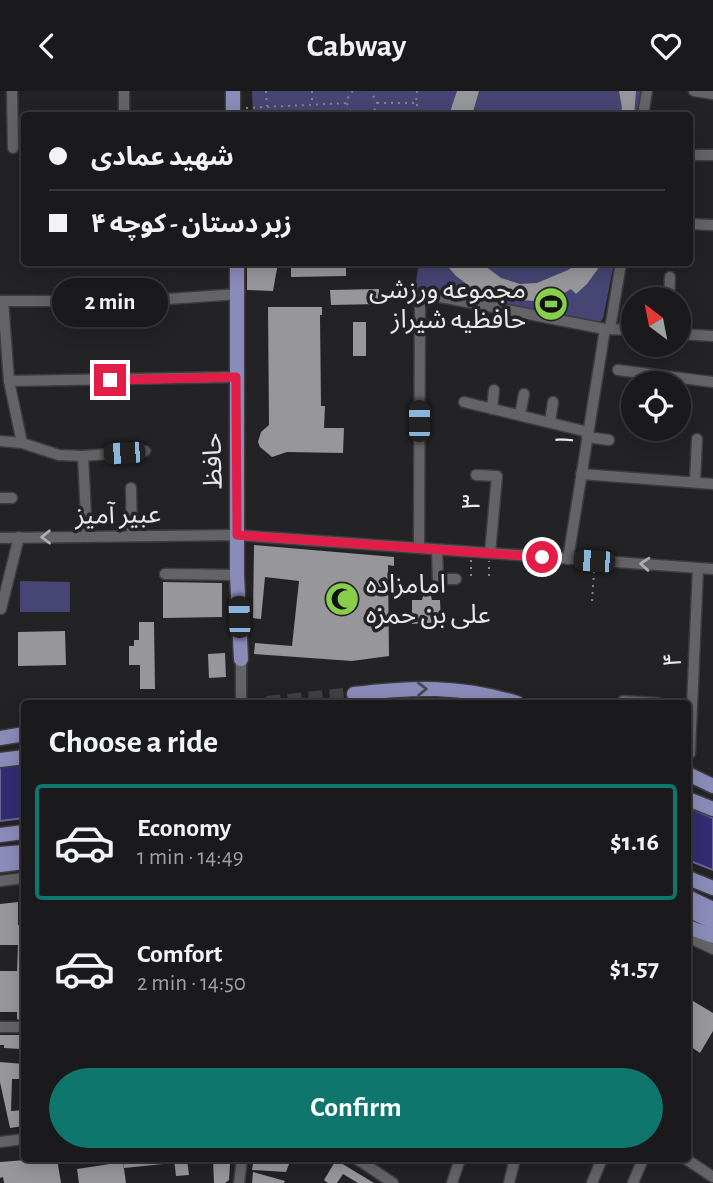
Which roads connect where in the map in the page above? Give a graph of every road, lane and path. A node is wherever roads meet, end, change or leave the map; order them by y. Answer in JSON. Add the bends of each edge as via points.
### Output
{"nodes":[{"id":1,"x":12,"y":91,"type":"edge"},
{"id":2,"x":124,"y":91,"type":"edge"},
{"id":3,"x":233,"y":91,"type":"edge"},
{"id":4,"x":267,"y":91,"type":"edge"},
{"id":5,"x":312,"y":91,"type":"edge"},
{"id":6,"x":353,"y":91,"type":"edge"},
{"id":7,"x":371,"y":91,"type":"edge"},
{"id":8,"x":417,"y":91,"type":"edge"},
{"id":9,"x":647,"y":91,"type":"edge"},
{"id":10,"x":694,"y":91,"type":"edge"},
{"id":11,"x":713,"y":95,"type":"edge"},
{"id":12,"x":347,"y":103,"type":"junction"},
{"id":13,"x":377,"y":103,"type":"junction"},
{"id":14,"x":416,"y":103,"type":"junction"},
{"id":15,"x":312,"y":105,"type":"junction"},
{"id":16,"x":267,"y":107,"type":"junction"},
{"id":17,"x":124,"y":112,"type":"edge"},
{"id":18,"x":233,"y":112,"type":"edge"},
{"id":19,"x":350,"y":112,"type":"edge"},
{"id":20,"x":374,"y":112,"type":"edge"},
{"id":21,"x":417,"y":112,"type":"edge"},
{"id":22,"x":644,"y":112,"type":"edge"},
{"id":23,"x":13,"y":148,"type":"dead end"},
{"id":24,"x":697,"y":155,"type":"dead end"},
{"id":25,"x":713,"y":155,"type":"edge"},
{"id":26,"x":693,"y":224,"type":"edge"},
{"id":27,"x":713,"y":225,"type":"edge"},
{"id":28,"x":237,"y":266,"type":"edge"},
{"id":29,"x":620,"y":266,"type":"edge"},
{"id":30,"x":670,"y":277,"type":"dead end"},
{"id":31,"x":670,"y":287,"type":"edge"},
{"id":32,"x":239,"y":293,"type":"junction"},
{"id":33,"x":1,"y":301,"type":"edge"},
{"id":34,"x":608,"y":329,"type":"junction"},
{"id":35,"x":621,"y":330,"type":"edge"},
{"id":36,"x":691,"y":335,"type":"edge"},
{"id":37,"x":713,"y":336,"type":"edge"},
{"id":38,"x":618,"y":370,"type":"dead end"},
{"id":39,"x":236,"y":377,"type":"junction"},
{"id":40,"x":9,"y":381,"type":"junction"},
{"id":41,"x":713,"y":382,"type":"edge"},
{"id":42,"x":494,"y":390,"type":"dead end"},
{"id":43,"x":6,"y":394,"type":"edge"},
{"id":44,"x":524,"y":394,"type":"dead end"},
{"id":45,"x":464,"y":402,"type":"dead end"},
{"id":46,"x":553,"y":403,"type":"dead end"},
{"id":47,"x":492,"y":409,"type":"junction"},
{"id":48,"x":520,"y":415,"type":"junction"},
{"id":49,"x":550,"y":422,"type":"junction"},
{"id":50,"x":588,"y":434,"type":"junction"},
{"id":51,"x":697,"y":439,"type":"dead end"},
{"id":52,"x":609,"y":440,"type":"dead end"},
{"id":53,"x":0,"y":441,"type":"edge"},
{"id":54,"x":22,"y":443,"type":"junction"},
{"id":55,"x":145,"y":451,"type":"dead end"},
{"id":56,"x":83,"y":456,"type":"junction"},
{"id":57,"x":581,"y":474,"type":"junction"},
{"id":58,"x":476,"y":475,"type":"dead end"},
{"id":59,"x":695,"y":482,"type":"junction"},
{"id":60,"x":713,"y":484,"type":"edge"},
{"id":61,"x":131,"y":488,"type":"dead end"},
{"id":62,"x":237,"y":535,"type":"junction"},
{"id":63,"x":132,"y":536,"type":"junction"},
{"id":64,"x":19,"y":537,"type":"junction"},
{"id":65,"x":87,"y":537,"type":"junction"},
{"id":66,"x":0,"y":538,"type":"edge"},
{"id":67,"x":419,"y":548,"type":"junction"},
{"id":68,"x":437,"y":549,"type":"junction"},
{"id":69,"x":471,"y":552,"type":"junction"},
{"id":70,"x":489,"y":553,"type":"junction"},
{"id":71,"x":568,"y":559,"type":"junction"},
{"id":72,"x":594,"y":561,"type":"junction"},
{"id":73,"x":698,"y":568,"type":"junction"},
{"id":74,"x":713,"y":569,"type":"edge"},
{"id":75,"x":165,"y":574,"type":"dead end"},
{"id":76,"x":237,"y":575,"type":"junction"},
{"id":77,"x":471,"y":576,"type":"dead end"},
{"id":78,"x":488,"y":576,"type":"dead end"},
{"id":79,"x":456,"y":579,"type":"dead end"},
{"id":80,"x":592,"y":601,"type":"dead end"},
{"id":81,"x":1,"y":609,"type":"edge"},
{"id":82,"x":241,"y":659,"type":"joint"},
{"id":83,"x":354,"y":694,"type":"tunnel mouth"},
{"id":84,"x":241,"y":700,"type":"edge"},
{"id":85,"x":508,"y":700,"type":"edge"},
{"id":86,"x":690,"y":700,"type":"edge"},
{"id":87,"x":21,"y":734,"type":"edge"},
{"id":88,"x":0,"y":738,"type":"edge"},
{"id":89,"x":21,"y":757,"type":"edge"},
{"id":90,"x":0,"y":760,"type":"edge"},
{"id":91,"x":691,"y":775,"type":"edge"},
{"id":92,"x":713,"y":786,"type":"edge"},
{"id":93,"x":691,"y":800,"type":"edge"},
{"id":94,"x":713,"y":809,"type":"edge"},
{"id":95,"x":21,"y":832,"type":"edge"},
{"id":96,"x":0,"y":835,"type":"edge"},
{"id":97,"x":21,"y":852,"type":"edge"},
{"id":98,"x":0,"y":855,"type":"edge"},
{"id":99,"x":21,"y":862,"type":"edge"},
{"id":100,"x":0,"y":865,"type":"edge"},
{"id":101,"x":21,"y":879,"type":"edge"},
{"id":102,"x":691,"y":880,"type":"edge"},
{"id":103,"x":0,"y":881,"type":"edge"},
{"id":104,"x":713,"y":888,"type":"edge"},
{"id":105,"x":691,"y":898,"type":"edge"},
{"id":106,"x":713,"y":909,"type":"edge"},
{"id":107,"x":691,"y":911,"type":"edge"},
{"id":108,"x":713,"y":922,"type":"edge"},
{"id":109,"x":691,"y":928,"type":"edge"},
{"id":110,"x":713,"y":936,"type":"edge"},
{"id":111,"x":691,"y":938,"type":"edge"},
{"id":112,"x":713,"y":949,"type":"edge"},
{"id":113,"x":0,"y":1027,"type":"edge"},
{"id":114,"x":19,"y":1027,"type":"dead end"},
{"id":115,"x":21,"y":1139,"type":"edge"},
{"id":116,"x":0,"y":1142,"type":"edge"},
{"id":117,"x":242,"y":1162,"type":"edge"},
{"id":118,"x":361,"y":1162,"type":"edge"},
{"id":119,"x":459,"y":1162,"type":"edge"},
{"id":120,"x":514,"y":1162,"type":"edge"},
{"id":121,"x":601,"y":1162,"type":"edge"},
{"id":122,"x":642,"y":1162,"type":"edge"},
{"id":123,"x":691,"y":1162,"type":"edge"},
{"id":124,"x":713,"y":1177,"type":"edge"},
{"id":125,"x":388,"y":1182,"type":"edge"},
{"id":126,"x":239,"y":1183,"type":"edge"},
{"id":127,"x":452,"y":1183,"type":"edge"},
{"id":128,"x":509,"y":1183,"type":"edge"},
{"id":129,"x":592,"y":1183,"type":"edge"},
{"id":130,"x":633,"y":1183,"type":"edge"}],
"edges":[{"from":1,"to":23,"type":"street"},
{"from":2,"to":17,"type":"street"},
{"from":3,"to":18,"type":"main road"},
{"from":4,"to":16,"type":"path"},
{"from":5,"to":15,"type":"path"},
{"from":6,"to":12,"type":"path"},
{"from":7,"to":13,"type":"path"},
{"from":8,"to":14,"type":"path"},
{"from":9,"to":22,"type":"street"},
{"from":10,"to":11,"type":"street"},
{"from":12,"to":15,"type":"path"},
{"from":12,"to":19,"type":"path"},
{"from":13,"to":14,"type":"path"},
{"from":13,"to":20,"type":"path"},
{"from":14,"to":21,"type":"path"},
{"from":15,"to":16,"type":"path"},
{"from":16,"to":18,"type":"path"},
{"from":24,"to":25,"type":"street"},
{"from":26,"to":27,"type":"street"},
{"from":28,"to":32,"type":"main road","name":"حافظ"},
{"from":29,"to":34,"type":"street","name":"۱"},
{"from":30,"to":31,"type":"street"},
{"from":32,"to":33,"type":"street","via":[[139,301]]},
{"from":32,"to":39,"type":"main road","name":"حافظ"},
{"from":33,"to":40,"type":"street"},
{"from":34,"to":35,"type":"street"},
{"from":34,"to":50,"type":"street","name":"۱"},
{"from":34,"to":67,"type":"street","via":[[420,293]]},
{"from":36,"to":37,"type":"street"},
{"from":38,"to":41,"type":"street"},
{"from":39,"to":40,"type":"street"},
{"from":39,"to":62,"type":"main road","name":"حافظ"},
{"from":40,"to":43,"type":"street"},
{"from":42,"to":47,"type":"street"},
{"from":43,"to":54,"type":"street"},
{"from":44,"to":48,"type":"street"},
{"from":45,"to":47,"type":"street"},
{"from":46,"to":49,"type":"street"},
{"from":47,"to":48,"type":"street"},
{"from":48,"to":49,"type":"street"},
{"from":49,"to":50,"type":"street"},
{"from":50,"to":52,"type":"street"},
{"from":50,"to":57,"type":"street","name":"۱"},
{"from":51,"to":59,"type":"street"},
{"from":53,"to":54,"type":"street"},
{"from":54,"to":56,"type":"street","via":[[59,455]]},
{"from":55,"to":56,"type":"street"},
{"from":56,"to":65,"type":"street"},
{"from":57,"to":59,"type":"street"},
{"from":57,"to":71,"type":"street","name":"۱"},
{"from":58,"to":70,"type":"street","name":"۳","via":[[497,476]]},
{"from":59,"to":60,"type":"street"},
{"from":61,"to":63,"type":"street"},
{"from":62,"to":63,"type":"street","name":"عبیر آمیز"},
{"from":62,"to":67,"type":"street","name":"عبیر آمیز"},
{"from":62,"to":76,"type":"main road","name":"حافظ"},
{"from":63,"to":65,"type":"street","name":"عبیر آمیز"},
{"from":65,"to":64,"type":"street","name":"عبیر آمیز","one_way":true},
{"from":64,"to":66,"type":"street","name":"عبیر آمیز"},
{"from":64,"to":81,"type":"street"},
{"from":67,"to":68,"type":"street","name":"عبیر آمیز"},
{"from":68,"to":69,"type":"street","name":"عبیر آمیز"},
{"from":68,"to":79,"type":"street","via":[[438,579]]},
{"from":69,"to":70,"type":"street","name":"عبیر آمیز"},
{"from":69,"to":77,"type":"path"},
{"from":70,"to":71,"type":"street","name":"عبیر آمیز"},
{"from":70,"to":78,"type":"path"},
{"from":71,"to":72,"type":"street","name":"عبیر آمیز"},
{"from":73,"to":72,"type":"street","name":"عبیر آمیز","one_way":true},
{"from":72,"to":80,"type":"path"},
{"from":73,"to":74,"type":"street","name":"عبیر آمیز"},
{"from":73,"to":86,"type":"street","name":"۴"},
{"from":75,"to":76,"type":"street"},
{"from":76,"to":82,"type":"main road","name":"حافظ"},
{"from":82,"to":84,"type":"street"},
{"from":83,"to":85,"type":"main road","one_way":true,"via":[[429,688],[483,692]]},
{"from":87,"to":88,"type":"main road"},
{"from":89,"to":90,"type":"main road"},
{"from":91,"to":92,"type":"main road"},
{"from":93,"to":94,"type":"main road"},
{"from":95,"to":96,"type":"main road"},
{"from":97,"to":98,"type":"main road"},
{"from":99,"to":100,"type":"main road"},
{"from":101,"to":103,"type":"street"},
{"from":102,"to":104,"type":"main road"},
{"from":105,"to":106,"type":"main road"},
{"from":107,"to":108,"type":"main road"},
{"from":109,"to":110,"type":"main road"},
{"from":111,"to":112,"type":"street"},
{"from":113,"to":114,"type":"street"},
{"from":115,"to":116,"type":"street"},
{"from":117,"to":126,"type":"street"},
{"from":118,"to":125,"type":"street"},
{"from":119,"to":127,"type":"street"},
{"from":120,"to":128,"type":"street"},
{"from":121,"to":129,"type":"street"},
{"from":122,"to":130,"type":"street"},
{"from":123,"to":124,"type":"street"}]}
